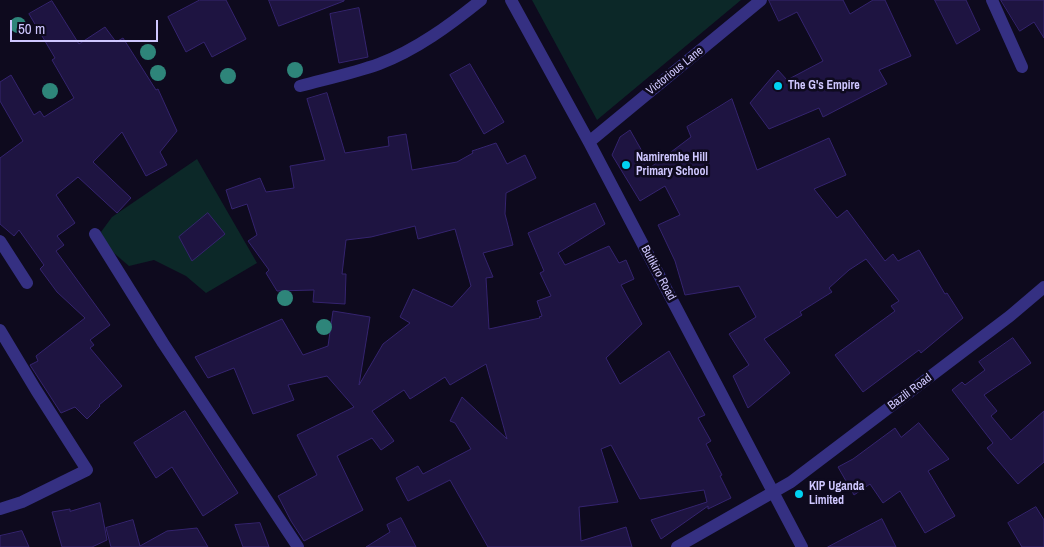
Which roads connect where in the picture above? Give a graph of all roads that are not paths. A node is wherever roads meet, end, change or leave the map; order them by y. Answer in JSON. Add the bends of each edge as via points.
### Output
{"nodes":[{"id":1,"x":481,"y":0,"type":"edge"},
{"id":2,"x":511,"y":0,"type":"edge"},
{"id":3,"x":761,"y":0,"type":"edge"},
{"id":4,"x":992,"y":0,"type":"edge"},
{"id":5,"x":1022,"y":66,"type":"dead end"},
{"id":6,"x":300,"y":86,"type":"dead end"},
{"id":7,"x":589,"y":142,"type":"junction"},
{"id":8,"x":95,"y":234,"type":"dead end"},
{"id":9,"x":0,"y":241,"type":"edge"},
{"id":10,"x":27,"y":283,"type":"dead end"},
{"id":11,"x":1044,"y":287,"type":"edge"},
{"id":12,"x":0,"y":330,"type":"edge"},
{"id":13,"x":773,"y":492,"type":"junction"},
{"id":14,"x":0,"y":509,"type":"edge"},
{"id":15,"x":298,"y":547,"type":"edge"},
{"id":16,"x":677,"y":547,"type":"edge"},
{"id":17,"x":802,"y":547,"type":"edge"}],
"edges":[{"from":1,"to":6,"type":"street","via":[[450,24],[396,56]]},
{"from":2,"to":7,"type":"street","name":"Butikiro Road"},
{"from":3,"to":7,"type":"street","name":"Victorious Lane"},
{"from":4,"to":5,"type":"street"},
{"from":7,"to":13,"type":"street","name":"Butikiro Road"},
{"from":8,"to":15,"type":"street"},
{"from":9,"to":10,"type":"street"},
{"from":11,"to":13,"type":"street","name":"Bazili Road","via":[[791,482]]},
{"from":12,"to":14,"type":"street","via":[[87,470],[22,502]]},
{"from":13,"to":16,"type":"street","name":"Bazili Road"},
{"from":13,"to":17,"type":"street","name":"Butikiro Road"}]}
